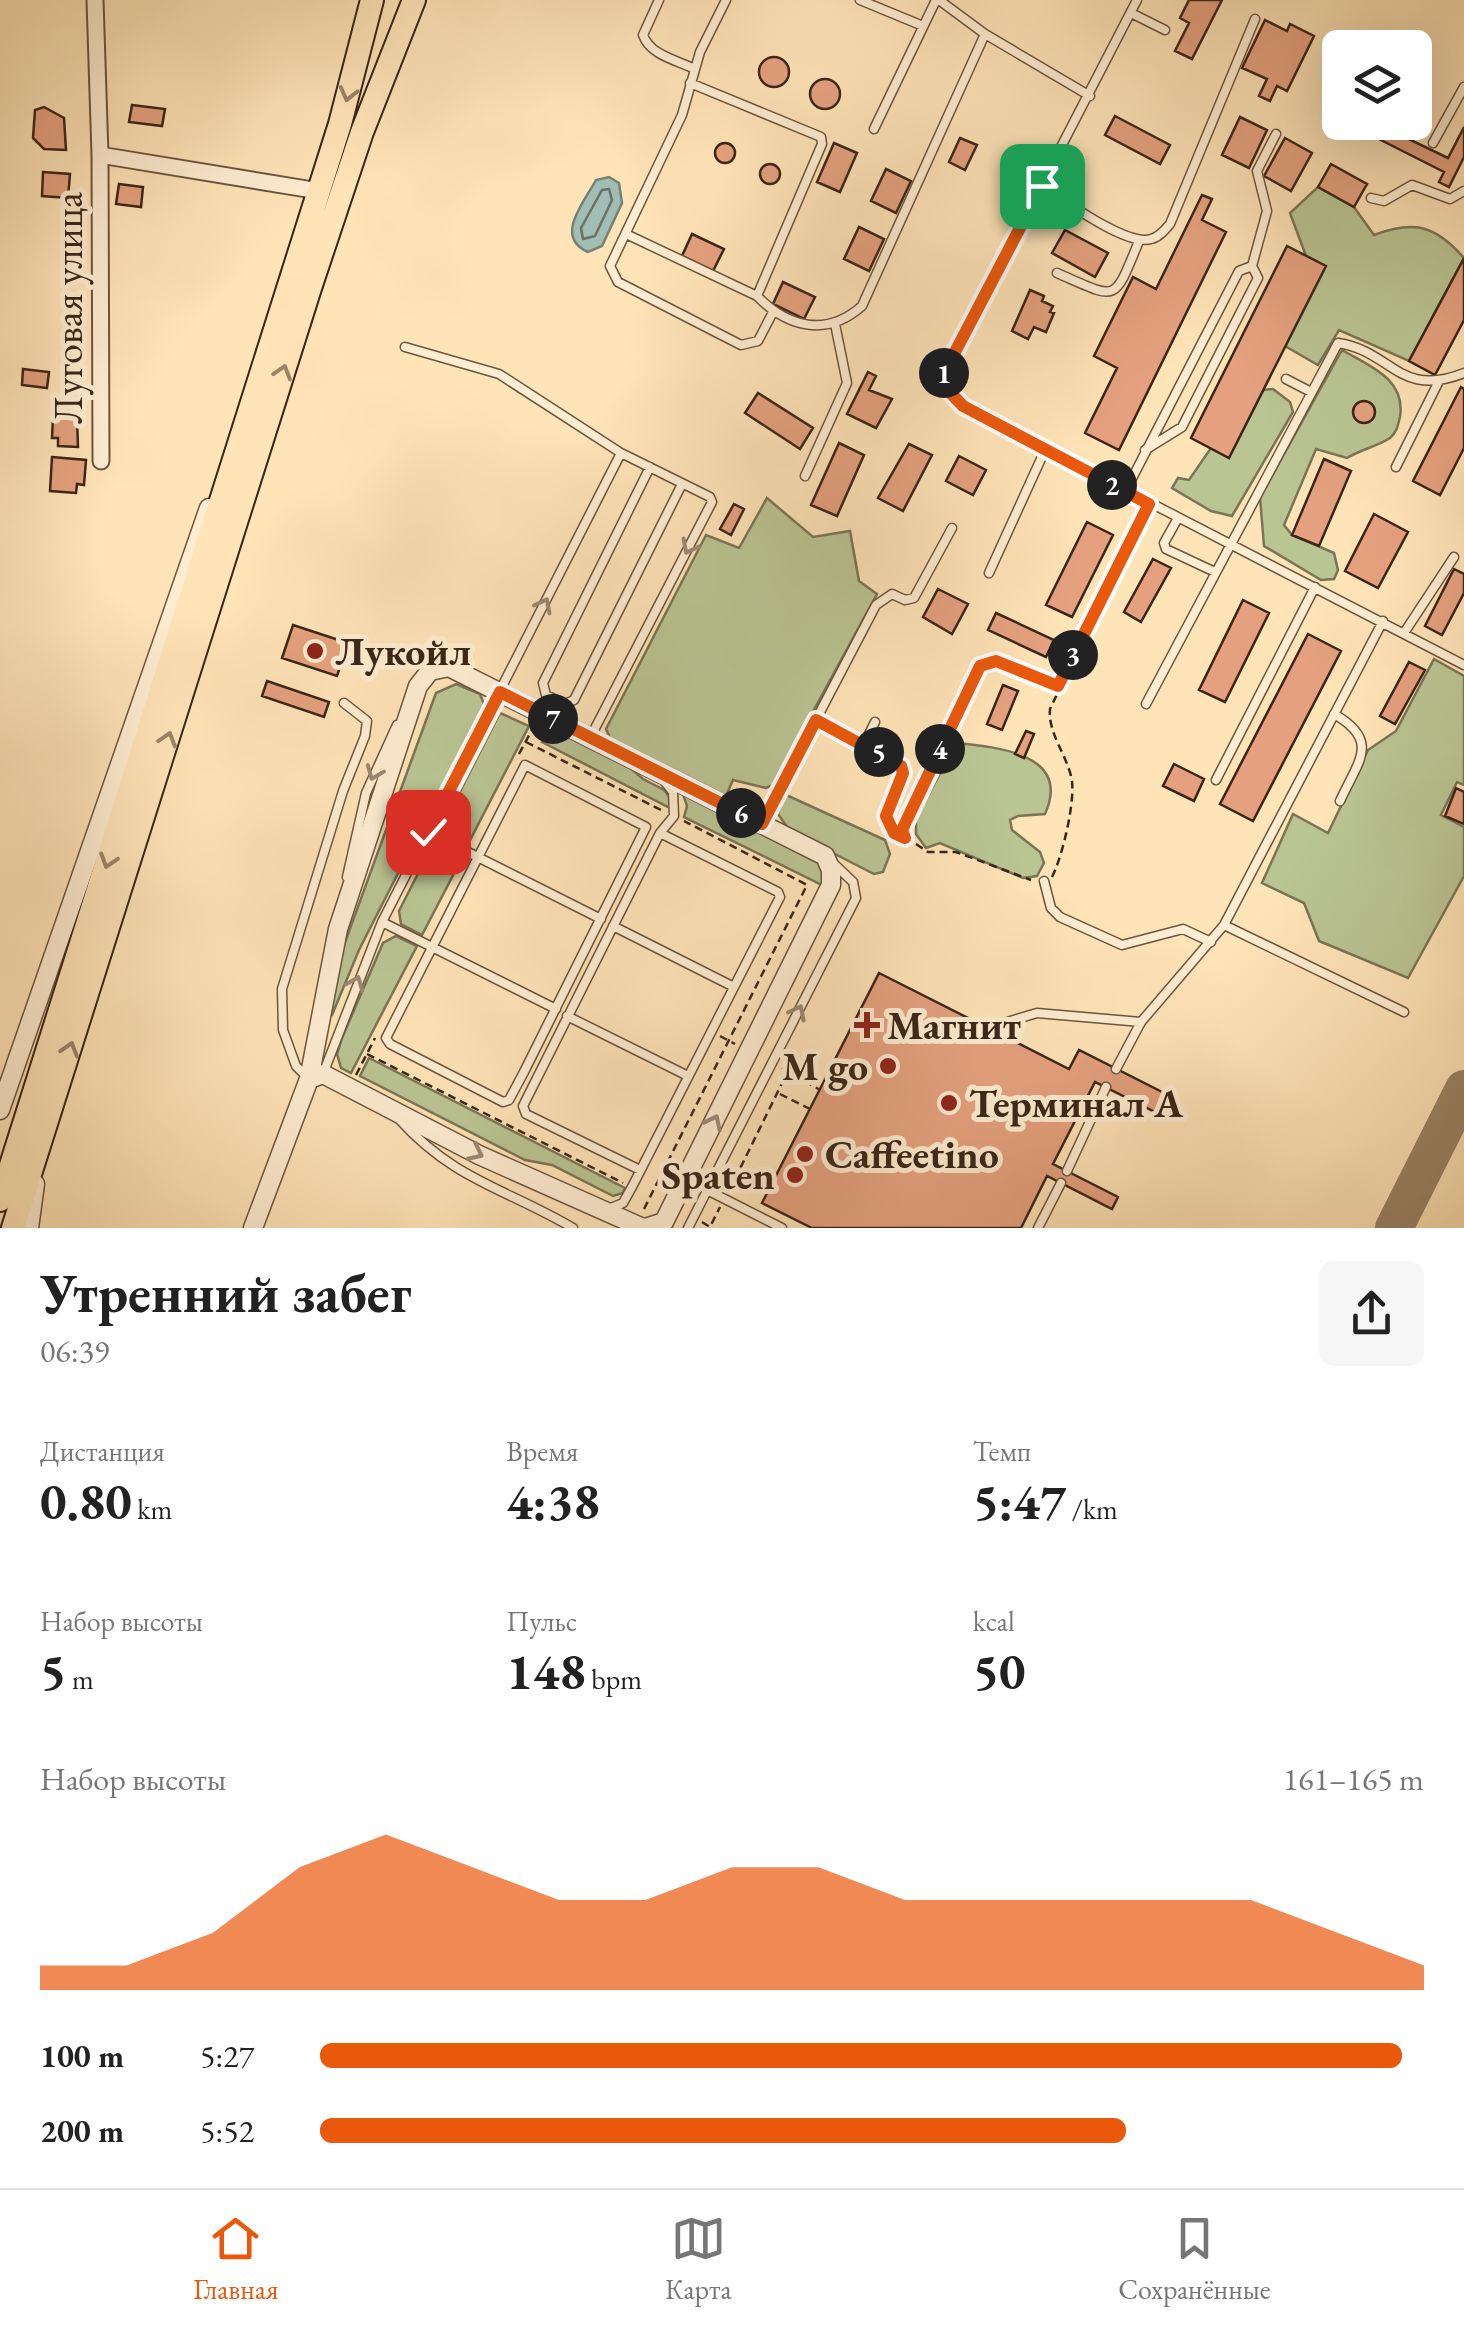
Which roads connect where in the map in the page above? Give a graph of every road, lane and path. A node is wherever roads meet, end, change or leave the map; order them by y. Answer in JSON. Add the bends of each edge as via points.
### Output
{"nodes":[{"id":1,"x":95,"y":0,"type":"edge"},
{"id":2,"x":372,"y":0,"type":"edge"},
{"id":3,"x":414,"y":0,"type":"edge"},
{"id":4,"x":659,"y":0,"type":"edge"},
{"id":5,"x":860,"y":0,"type":"edge"},
{"id":6,"x":937,"y":0,"type":"edge"},
{"id":7,"x":1137,"y":0,"type":"edge"},
{"id":8,"x":721,"y":2,"type":"edge"},
{"id":9,"x":1131,"y":13,"type":"junction"},
{"id":10,"x":1255,"y":18,"type":"dead end"},
{"id":11,"x":923,"y":26,"type":"junction"},
{"id":12,"x":1165,"y":30,"type":"dead end"},
{"id":13,"x":985,"y":34,"type":"junction"},
{"id":14,"x":694,"y":69,"type":"junction"},
{"id":15,"x":690,"y":83,"type":"junction"},
{"id":16,"x":1464,"y":87,"type":"edge"},
{"id":17,"x":1090,"y":96,"type":"junction"},
{"id":18,"x":874,"y":129,"type":"dead end"},
{"id":19,"x":1276,"y":134,"type":"dead end"},
{"id":20,"x":1433,"y":143,"type":"dead end"},
{"id":21,"x":100,"y":155,"type":"junction"},
{"id":22,"x":1042,"y":186,"type":"junction"},
{"id":23,"x":1464,"y":191,"type":"edge"},
{"id":24,"x":319,"y":192,"type":"junction"},
{"id":25,"x":1371,"y":198,"type":"dead end"},
{"id":26,"x":626,"y":234,"type":"junction"},
{"id":27,"x":1139,"y":241,"type":"junction"},
{"id":28,"x":1252,"y":266,"type":"junction"},
{"id":29,"x":1057,"y":273,"type":"dead end"},
{"id":30,"x":757,"y":296,"type":"junction"},
{"id":31,"x":773,"y":312,"type":"junction"},
{"id":32,"x":836,"y":324,"type":"junction"},
{"id":33,"x":404,"y":347,"type":"dead end"},
{"id":34,"x":1464,"y":373,"type":"edge"},
{"id":35,"x":1286,"y":380,"type":"dead end"},
{"id":36,"x":1438,"y":384,"type":"junction"},
{"id":37,"x":1311,"y":392,"type":"junction"},
{"id":38,"x":243,"y":435,"type":"junction"},
{"id":39,"x":1045,"y":450,"type":"junction"},
{"id":40,"x":1145,"y":450,"type":"junction"},
{"id":41,"x":621,"y":453,"type":"junction"},
{"id":42,"x":100,"y":460,"type":"dead end"},
{"id":43,"x":1396,"y":467,"type":"dead end"},
{"id":44,"x":650,"y":468,"type":"junction"},
{"id":45,"x":805,"y":476,"type":"dead end"},
{"id":46,"x":682,"y":484,"type":"junction"},
{"id":47,"x":1125,"y":492,"type":"junction"},
{"id":48,"x":712,"y":502,"type":"junction"},
{"id":49,"x":1149,"y":504,"type":"junction"},
{"id":50,"x":723,"y":509,"type":"dead end"},
{"id":51,"x":1178,"y":518,"type":"junction"},
{"id":52,"x":952,"y":528,"type":"dead end"},
{"id":53,"x":1230,"y":543,"type":"junction"},
{"id":54,"x":1454,"y":557,"type":"dead end"},
{"id":55,"x":1215,"y":572,"type":"junction"},
{"id":56,"x":989,"y":573,"type":"dead end"},
{"id":57,"x":1315,"y":587,"type":"junction"},
{"id":58,"x":1382,"y":621,"type":"junction"},
{"id":59,"x":1404,"y":633,"type":"junction"},
{"id":60,"x":1464,"y":665,"type":"edge"},
{"id":61,"x":1058,"y":686,"type":"junction"},
{"id":62,"x":500,"y":692,"type":"junction"},
{"id":63,"x":344,"y":703,"type":"dead end"},
{"id":64,"x":1146,"y":704,"type":"dead end"},
{"id":65,"x":1334,"y":714,"type":"junction"},
{"id":66,"x":816,"y":720,"type":"junction"},
{"id":67,"x":875,"y":722,"type":"dead end"},
{"id":68,"x":590,"y":738,"type":"junction"},
{"id":69,"x":526,"y":742,"type":"dead end"},
{"id":70,"x":864,"y":744,"type":"junction"},
{"id":71,"x":656,"y":772,"type":"junction"},
{"id":72,"x":1216,"y":780,"type":"dead end"},
{"id":73,"x":1340,"y":801,"type":"dead end"},
{"id":74,"x":674,"y":816,"type":"junction"},
{"id":75,"x":762,"y":824,"type":"junction"},
{"id":76,"x":428,"y":832,"type":"junction"},
{"id":77,"x":660,"y":833,"type":"junction"},
{"id":78,"x":905,"y":838,"type":"junction"},
{"id":79,"x":825,"y":856,"type":"junction"},
{"id":80,"x":477,"y":857,"type":"junction"},
{"id":81,"x":1044,"y":881,"type":"junction"},
{"id":82,"x":601,"y":919,"type":"junction"},
{"id":83,"x":382,"y":922,"type":"junction"},
{"id":84,"x":1224,"y":925,"type":"junction"},
{"id":85,"x":613,"y":926,"type":"junction"},
{"id":86,"x":1211,"y":942,"type":"junction"},
{"id":87,"x":432,"y":947,"type":"junction"},
{"id":88,"x":734,"y":987,"type":"junction"},
{"id":89,"x":556,"y":1010,"type":"junction"},
{"id":90,"x":1404,"y":1012,"type":"dead end"},
{"id":91,"x":568,"y":1016,"type":"junction"},
{"id":92,"x":1007,"y":1022,"type":"dead end"},
{"id":93,"x":1141,"y":1022,"type":"junction"},
{"id":94,"x":1116,"y":1069,"type":"dead end"},
{"id":95,"x":688,"y":1076,"type":"junction"},
{"id":96,"x":316,"y":1077,"type":"junction"},
{"id":97,"x":821,"y":1087,"type":"joint"},
{"id":98,"x":1106,"y":1087,"type":"dead end"},
{"id":99,"x":778,"y":1092,"type":"dead end"},
{"id":100,"x":389,"y":1108,"type":"junction"},
{"id":101,"x":810,"y":1109,"type":"dead end"},
{"id":102,"x":0,"y":1110,"type":"edge"},
{"id":103,"x":41,"y":1142,"type":"junction"},
{"id":104,"x":640,"y":1170,"type":"junction"},
{"id":105,"x":1067,"y":1171,"type":"dead end"},
{"id":106,"x":1061,"y":1183,"type":"dead end"},
{"id":107,"x":708,"y":1190,"type":"junction"},
{"id":108,"x":0,"y":1200,"type":"edge"},
{"id":109,"x":602,"y":1212,"type":"junction"},
{"id":110,"x":644,"y":1222,"type":"edge"},
{"id":111,"x":13,"y":1228,"type":"edge"},
{"id":112,"x":29,"y":1228,"type":"edge"},
{"id":113,"x":253,"y":1228,"type":"edge"},
{"id":114,"x":572,"y":1228,"type":"edge"},
{"id":115,"x":688,"y":1228,"type":"edge"},
{"id":116,"x":782,"y":1228,"type":"edge"},
{"id":117,"x":1038,"y":1228,"type":"edge"}],
"edges":[{"from":1,"to":21,"type":"street","name":"Луговая улица"},
{"from":2,"to":24,"type":"main road","one_way":true},
{"from":103,"to":3,"type":"main road","one_way":true,"via":[[310,288]]},
{"from":4,"to":14,"type":"lane","via":[[645,42]]},
{"from":5,"to":11,"type":"lane"},
{"from":6,"to":11,"type":"lane"},
{"from":6,"to":13,"type":"lane"},
{"from":7,"to":9,"type":"lane"},
{"from":8,"to":14,"type":"lane"},
{"from":9,"to":12,"type":"lane"},
{"from":9,"to":17,"type":"lane"},
{"from":10,"to":27,"type":"lane","via":[[1170,224],[1155,239]]},
{"from":11,"to":18,"type":"lane"},
{"from":13,"to":17,"type":"lane"},
{"from":13,"to":32,"type":"lane","via":[[862,306]]},
{"from":14,"to":15,"type":"lane"},
{"from":15,"to":26,"type":"lane","via":[[682,115]]},
{"from":15,"to":30,"type":"lane","via":[[821,137]]},
{"from":16,"to":20,"type":"lane"},
{"from":17,"to":22,"type":"lane"},
{"from":19,"to":28,"type":"lane","via":[[1257,171],[1268,211]]},
{"from":21,"to":24,"type":"street","name":"Луговая улица"},
{"from":21,"to":42,"type":"street","name":"Луговая улица"},
{"from":22,"to":27,"type":"lane"},
{"from":22,"to":39,"type":"lane","via":[[944,373],[953,399]]},
{"from":23,"to":25,"type":"lane","via":[[1450,199],[1412,185],[1384,200]]},
{"from":24,"to":38,"type":"main road"},
{"from":26,"to":30,"type":"lane"},
{"from":26,"to":31,"type":"lane","via":[[610,266],[618,282],[741,344],[758,341]]},
{"from":27,"to":29,"type":"lane","via":[[1114,292]]},
{"from":28,"to":40,"type":"lane","via":[[1238,271]]},
{"from":28,"to":40,"type":"lane","via":[[1258,278],[1182,428]]},
{"from":30,"to":31,"type":"lane"},
{"from":31,"to":32,"type":"lane","via":[[806,324]]},
{"from":32,"to":45,"type":"lane","via":[[847,383]]},
{"from":33,"to":41,"type":"lane","via":[[499,374]]},
{"from":34,"to":36,"type":"lane"},
{"from":35,"to":37,"type":"lane"},
{"from":36,"to":37,"type":"lane","via":[[1414,380],[1338,343]]},
{"from":36,"to":43,"type":"lane"},
{"from":37,"to":53,"type":"lane"},
{"from":38,"to":102,"type":"street","via":[[198,534]]},
{"from":38,"to":108,"type":"main road","one_way":true},
{"from":39,"to":47,"type":"lane"},
{"from":39,"to":56,"type":"lane"},
{"from":40,"to":47,"type":"lane"},
{"from":41,"to":44,"type":"lane"},
{"from":62,"to":41,"type":"lane","one_way":true},
{"from":44,"to":46,"type":"lane"},
{"from":44,"to":46,"type":"lane","via":[[543,683],[546,695],[564,704],[574,700]]},
{"from":46,"to":48,"type":"lane"},
{"from":47,"to":49,"type":"lane"},
{"from":48,"to":50,"type":"lane"},
{"from":48,"to":68,"type":"lane","one_way":true},
{"from":49,"to":51,"type":"lane"},
{"from":49,"to":61,"type":"path"},
{"from":51,"to":53,"type":"lane"},
{"from":51,"to":55,"type":"lane","via":[[1166,549]]},
{"from":52,"to":66,"type":"lane","via":[[914,598],[892,594],[876,605]]},
{"from":53,"to":55,"type":"lane"},
{"from":53,"to":57,"type":"lane"},
{"from":54,"to":59,"type":"lane"},
{"from":55,"to":64,"type":"lane"},
{"from":57,"to":58,"type":"lane"},
{"from":57,"to":72,"type":"lane"},
{"from":58,"to":59,"type":"lane"},
{"from":58,"to":65,"type":"lane"},
{"from":59,"to":60,"type":"lane"},
{"from":61,"to":78,"type":"path","via":[[996,661],[980,666],[902,830]]},
{"from":61,"to":81,"type":"path","via":[[1049,722],[1073,783],[1060,859]]},
{"from":62,"to":68,"type":"street"},
{"from":62,"to":76,"type":"lane"},
{"from":62,"to":96,"type":"street","one_way":true,"via":[[450,667],[430,671],[418,686],[338,929]]},
{"from":63,"to":96,"type":"lane","via":[[367,720],[364,736],[280,1003],[296,1066]]},
{"from":65,"to":73,"type":"lane","via":[[1360,732],[1364,748]]},
{"from":65,"to":84,"type":"lane"},
{"from":66,"to":70,"type":"lane"},
{"from":66,"to":75,"type":"lane"},
{"from":67,"to":70,"type":"lane"},
{"from":68,"to":71,"type":"street"},
{"from":69,"to":74,"type":"path"},
{"from":70,"to":78,"type":"lane","via":[[901,766],[886,816],[894,833]]},
{"from":71,"to":74,"type":"lane","via":[[673,792]]},
{"from":71,"to":75,"type":"street"},
{"from":74,"to":77,"type":"lane"},
{"from":74,"to":110,"type":"path","via":[[807,884]]},
{"from":75,"to":79,"type":"street"},
{"from":76,"to":80,"type":"lane"},
{"from":76,"to":83,"type":"lane"},
{"from":77,"to":85,"type":"lane"},
{"from":77,"to":88,"type":"lane","via":[[780,894]]},
{"from":78,"to":81,"type":"path","via":[[928,852],[956,852]]},
{"from":107,"to":79,"type":"lane","one_way":true,"via":[[856,898],[853,882]]},
{"from":110,"to":79,"type":"street","one_way":true,"via":[[664,1222],[831,885]]},
{"from":80,"to":82,"type":"lane"},
{"from":80,"to":82,"type":"lane","via":[[525,765],[578,790],[646,827]]},
{"from":80,"to":87,"type":"lane"},
{"from":81,"to":86,"type":"lane","via":[[1060,917],[1122,945],[1183,929]]},
{"from":82,"to":89,"type":"lane"},
{"from":83,"to":87,"type":"lane"},
{"from":96,"to":83,"type":"lane","one_way":true},
{"from":84,"to":86,"type":"lane"},
{"from":84,"to":90,"type":"lane"},
{"from":85,"to":88,"type":"lane"},
{"from":85,"to":91,"type":"lane"},
{"from":86,"to":93,"type":"lane"},
{"from":87,"to":89,"type":"lane"},
{"from":87,"to":89,"type":"lane","via":[[387,1042],[502,1102],[510,1100]]},
{"from":88,"to":95,"type":"lane"},
{"from":91,"to":95,"type":"lane"},
{"from":91,"to":104,"type":"lane","via":[[524,1110]]},
{"from":92,"to":93,"type":"lane","via":[[1036,1013]]},
{"from":93,"to":94,"type":"lane"},
{"from":95,"to":104,"type":"lane"},
{"from":96,"to":100,"type":"street"},
{"from":96,"to":113,"type":"street"},
{"from":97,"to":97,"type":"path","via":[[788,1071]]},
{"from":98,"to":105,"type":"lane"},
{"from":99,"to":101,"type":"path"},
{"from":100,"to":109,"type":"street","one_way":true},
{"from":100,"to":114,"type":"lane","via":[[422,1146],[467,1177]]},
{"from":103,"to":111,"type":"main road"},
{"from":103,"to":112,"type":"street"},
{"from":104,"to":109,"type":"lane","via":[[622,1202]]},
{"from":106,"to":117,"type":"lane"},
{"from":107,"to":115,"type":"lane"},
{"from":107,"to":116,"type":"lane"},
{"from":109,"to":110,"type":"street"}]}
